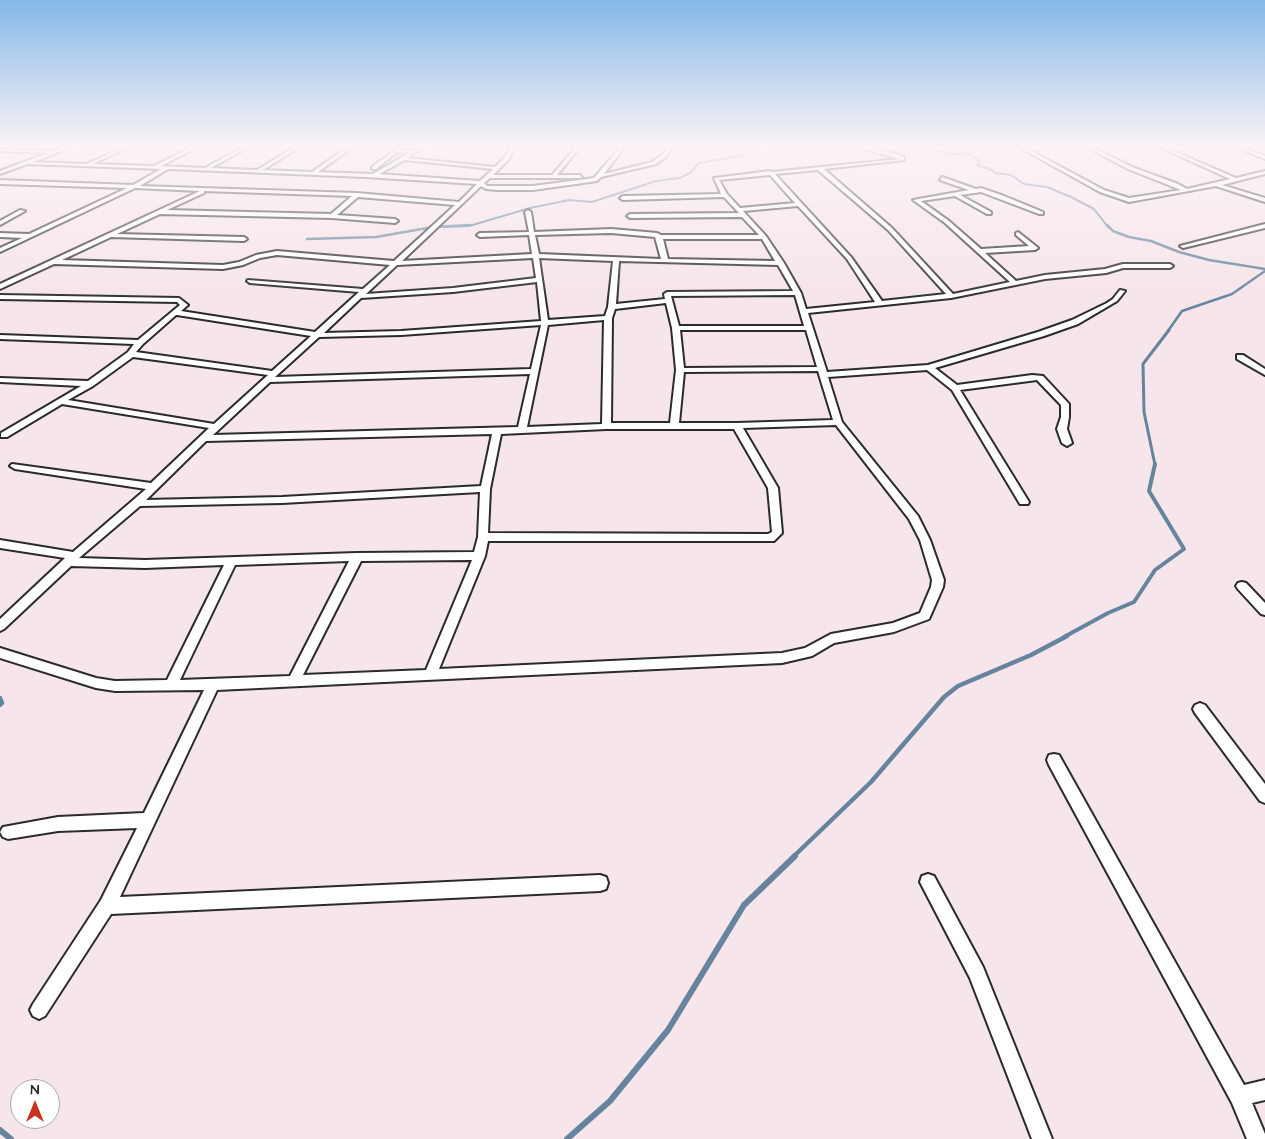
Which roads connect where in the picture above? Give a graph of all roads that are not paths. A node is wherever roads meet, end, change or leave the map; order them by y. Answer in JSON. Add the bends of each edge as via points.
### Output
{"nodes":[{"id":1,"x":111,"y":198,"type":"edge"},
{"id":2,"x":188,"y":198,"type":"edge"},
{"id":3,"x":353,"y":198,"type":"edge"},
{"id":4,"x":393,"y":198,"type":"edge"},
{"id":5,"x":466,"y":198,"type":"edge"},
{"id":6,"x":728,"y":198,"type":"edge"},
{"id":7,"x":795,"y":198,"type":"edge"},
{"id":8,"x":854,"y":198,"type":"edge"},
{"id":9,"x":931,"y":198,"type":"edge"},
{"id":10,"x":962,"y":198,"type":"edge"},
{"id":11,"x":1007,"y":198,"type":"edge"},
{"id":12,"x":460,"y":204,"type":"junction"},
{"id":13,"x":800,"y":204,"type":"junction"},
{"id":14,"x":22,"y":211,"type":"dead end"},
{"id":15,"x":160,"y":212,"type":"junction"},
{"id":16,"x":528,"y":212,"type":"dead end"},
{"id":17,"x":740,"y":212,"type":"junction"},
{"id":18,"x":988,"y":214,"type":"dead end"},
{"id":19,"x":1041,"y":214,"type":"dead end"},
{"id":20,"x":332,"y":216,"type":"junction"},
{"id":21,"x":630,"y":216,"type":"dead end"},
{"id":22,"x":395,"y":221,"type":"dead end"},
{"id":23,"x":0,"y":223,"type":"edge"},
{"id":24,"x":1265,"y":226,"type":"edge"},
{"id":25,"x":532,"y":233,"type":"junction"},
{"id":26,"x":480,"y":234,"type":"dead end"},
{"id":27,"x":1018,"y":234,"type":"dead end"},
{"id":28,"x":0,"y":235,"type":"edge"},
{"id":29,"x":32,"y":236,"type":"junction"},
{"id":30,"x":109,"y":236,"type":"junction"},
{"id":31,"x":660,"y":237,"type":"junction"},
{"id":32,"x":764,"y":237,"type":"junction"},
{"id":33,"x":244,"y":239,"type":"dead end"},
{"id":34,"x":1183,"y":246,"type":"dead end"},
{"id":35,"x":0,"y":250,"type":"edge"},
{"id":36,"x":980,"y":251,"type":"junction"},
{"id":37,"x":536,"y":256,"type":"junction"},
{"id":38,"x":616,"y":259,"type":"junction"},
{"id":39,"x":665,"y":261,"type":"junction"},
{"id":40,"x":52,"y":262,"type":"junction"},
{"id":41,"x":395,"y":263,"type":"junction"},
{"id":42,"x":781,"y":263,"type":"junction"},
{"id":43,"x":1170,"y":266,"type":"dead end"},
{"id":44,"x":540,"y":280,"type":"junction"},
{"id":45,"x":250,"y":281,"type":"dead end"},
{"id":46,"x":1016,"y":283,"type":"junction"},
{"id":47,"x":0,"y":287,"type":"edge"},
{"id":48,"x":1122,"y":291,"type":"dead end"},
{"id":49,"x":363,"y":293,"type":"junction"},
{"id":50,"x":798,"y":293,"type":"junction"},
{"id":51,"x":951,"y":296,"type":"junction"},
{"id":52,"x":0,"y":297,"type":"edge"},
{"id":53,"x":668,"y":301,"type":"junction"},
{"id":54,"x":880,"y":303,"type":"junction"},
{"id":55,"x":612,"y":307,"type":"junction"},
{"id":56,"x":803,"y":310,"type":"junction"},
{"id":57,"x":177,"y":313,"type":"junction"},
{"id":58,"x":608,"y":318,"type":"junction"},
{"id":59,"x":545,"y":322,"type":"junction"},
{"id":60,"x":676,"y":328,"type":"junction"},
{"id":61,"x":809,"y":328,"type":"junction"},
{"id":62,"x":318,"y":335,"type":"junction"},
{"id":63,"x":0,"y":337,"type":"edge"},
{"id":64,"x":140,"y":342,"type":"junction"},
{"id":65,"x":130,"y":354,"type":"junction"},
{"id":66,"x":1240,"y":357,"type":"dead end"},
{"id":67,"x":929,"y":367,"type":"junction"},
{"id":68,"x":680,"y":370,"type":"junction"},
{"id":69,"x":535,"y":371,"type":"junction"},
{"id":70,"x":822,"y":372,"type":"junction"},
{"id":71,"x":1265,"y":372,"type":"edge"},
{"id":72,"x":272,"y":377,"type":"junction"},
{"id":73,"x":0,"y":380,"type":"edge"},
{"id":74,"x":90,"y":384,"type":"junction"},
{"id":75,"x":955,"y":388,"type":"junction"},
{"id":76,"x":62,"y":402,"type":"junction"},
{"id":77,"x":838,"y":422,"type":"junction"},
{"id":78,"x":674,"y":425,"type":"junction"},
{"id":79,"x":606,"y":426,"type":"junction"},
{"id":80,"x":736,"y":426,"type":"junction"},
{"id":81,"x":217,"y":427,"type":"junction"},
{"id":82,"x":522,"y":430,"type":"junction"},
{"id":83,"x":496,"y":431,"type":"junction"},
{"id":84,"x":4,"y":435,"type":"dead end"},
{"id":85,"x":204,"y":438,"type":"junction"},
{"id":86,"x":1067,"y":443,"type":"dead end"},
{"id":87,"x":14,"y":466,"type":"dead end"},
{"id":88,"x":154,"y":487,"type":"junction"},
{"id":89,"x":485,"y":490,"type":"junction"},
{"id":90,"x":1024,"y":502,"type":"dead end"},
{"id":91,"x":137,"y":503,"type":"junction"},
{"id":92,"x":484,"y":537,"type":"junction"},
{"id":93,"x":0,"y":544,"type":"edge"},
{"id":94,"x":479,"y":556,"type":"junction"},
{"id":95,"x":357,"y":557,"type":"junction"},
{"id":96,"x":71,"y":559,"type":"junction"},
{"id":97,"x":230,"y":562,"type":"junction"},
{"id":98,"x":1242,"y":586,"type":"dead end"},
{"id":99,"x":1265,"y":611,"type":"edge"},
{"id":100,"x":0,"y":626,"type":"edge"},
{"id":101,"x":0,"y":653,"type":"edge"},
{"id":102,"x":430,"y":676,"type":"junction"},
{"id":103,"x":294,"y":682,"type":"junction"},
{"id":104,"x":213,"y":685,"type":"junction"},
{"id":105,"x":171,"y":686,"type":"junction"},
{"id":106,"x":1200,"y":709,"type":"dead end"},
{"id":107,"x":1054,"y":760,"type":"dead end"},
{"id":108,"x":1265,"y":796,"type":"edge"},
{"id":109,"x":148,"y":820,"type":"junction"},
{"id":110,"x":8,"y":832,"type":"dead end"},
{"id":111,"x":928,"y":882,"type":"dead end"},
{"id":112,"x":600,"y":883,"type":"dead end"},
{"id":113,"x":106,"y":906,"type":"junction"},
{"id":114,"x":39,"y":1010,"type":"dead end"},
{"id":115,"x":1265,"y":1090,"type":"edge"},
{"id":116,"x":1239,"y":1096,"type":"junction"},
{"id":117,"x":1042,"y":1139,"type":"edge"},
{"id":118,"x":1257,"y":1139,"type":"edge"}],
"edges":[{"from":1,"to":29,"type":"street"},
{"from":2,"to":15,"type":"street"},
{"from":3,"to":20,"type":"street"},
{"from":4,"to":12,"type":"street"},
{"from":5,"to":12,"type":"street"},
{"from":6,"to":17,"type":"street"},
{"from":7,"to":13,"type":"street"},
{"from":8,"to":51,"type":"street","via":[[909,248]]},
{"from":9,"to":36,"type":"street","via":[[916,200]]},
{"from":10,"to":18,"type":"street"},
{"from":11,"to":19,"type":"street"},
{"from":12,"to":41,"type":"street"},
{"from":13,"to":17,"type":"street"},
{"from":13,"to":54,"type":"street","via":[[849,258]]},
{"from":14,"to":23,"type":"street"},
{"from":15,"to":20,"type":"street"},
{"from":15,"to":30,"type":"street"},
{"from":16,"to":25,"type":"street"},
{"from":17,"to":21,"type":"street"},
{"from":17,"to":32,"type":"street"},
{"from":20,"to":22,"type":"street"},
{"from":24,"to":34,"type":"street"},
{"from":25,"to":26,"type":"street"},
{"from":25,"to":31,"type":"street","via":[[611,231]]},
{"from":25,"to":37,"type":"street"},
{"from":27,"to":36,"type":"street","via":[[1035,248]]},
{"from":28,"to":29,"type":"street"},
{"from":29,"to":35,"type":"street"},
{"from":30,"to":33,"type":"street"},
{"from":30,"to":40,"type":"street"},
{"from":31,"to":32,"type":"street"},
{"from":31,"to":39,"type":"street"},
{"from":32,"to":42,"type":"street"},
{"from":36,"to":46,"type":"street"},
{"from":37,"to":38,"type":"street"},
{"from":37,"to":41,"type":"street"},
{"from":37,"to":44,"type":"street"},
{"from":38,"to":39,"type":"street"},
{"from":38,"to":55,"type":"street"},
{"from":39,"to":42,"type":"street"},
{"from":40,"to":41,"type":"street","via":[[223,267],[276,253]]},
{"from":40,"to":47,"type":"street"},
{"from":41,"to":49,"type":"street"},
{"from":42,"to":50,"type":"street"},
{"from":43,"to":46,"type":"street","via":[[1123,266]]},
{"from":44,"to":49,"type":"street","via":[[453,290]]},
{"from":44,"to":59,"type":"street"},
{"from":45,"to":49,"type":"street"},
{"from":46,"to":51,"type":"street"},
{"from":48,"to":67,"type":"street","via":[[1116,300],[1074,322]]},
{"from":49,"to":62,"type":"street"},
{"from":50,"to":53,"type":"street","via":[[672,293],[667,294]]},
{"from":50,"to":56,"type":"street"},
{"from":51,"to":54,"type":"street"},
{"from":52,"to":57,"type":"street","via":[[179,300],[184,306]]},
{"from":53,"to":55,"type":"street"},
{"from":53,"to":60,"type":"street"},
{"from":54,"to":56,"type":"street"},
{"from":55,"to":58,"type":"street"},
{"from":56,"to":61,"type":"street"},
{"from":57,"to":62,"type":"street"},
{"from":57,"to":64,"type":"street"},
{"from":58,"to":59,"type":"street"},
{"from":58,"to":79,"type":"street"},
{"from":59,"to":62,"type":"street","via":[[401,333]]},
{"from":59,"to":69,"type":"street"},
{"from":60,"to":61,"type":"street"},
{"from":60,"to":68,"type":"street"},
{"from":61,"to":70,"type":"street"},
{"from":62,"to":72,"type":"street"},
{"from":63,"to":64,"type":"street"},
{"from":64,"to":65,"type":"street"},
{"from":65,"to":72,"type":"street"},
{"from":65,"to":74,"type":"street"},
{"from":66,"to":71,"type":"street"},
{"from":67,"to":70,"type":"street"},
{"from":67,"to":75,"type":"street"},
{"from":68,"to":70,"type":"street"},
{"from":68,"to":78,"type":"street"},
{"from":69,"to":72,"type":"street"},
{"from":69,"to":82,"type":"street"},
{"from":70,"to":77,"type":"street"},
{"from":72,"to":81,"type":"street"},
{"from":73,"to":74,"type":"street"},
{"from":74,"to":76,"type":"street"},
{"from":75,"to":86,"type":"street","via":[[1040,378],[1065,404],[1062,429]]},
{"from":75,"to":90,"type":"street"},
{"from":76,"to":81,"type":"street"},
{"from":76,"to":84,"type":"street"},
{"from":77,"to":80,"type":"street"},
{"from":77,"to":102,"type":"street","via":[[914,518],[925,540],[938,580],[925,616],[894,627],[831,639],[808,652],[782,658]]},
{"from":78,"to":79,"type":"street"},
{"from":78,"to":80,"type":"street"},
{"from":79,"to":82,"type":"street"},
{"from":80,"to":92,"type":"street","via":[[773,488],[777,533],[770,538]]},
{"from":81,"to":85,"type":"street"},
{"from":82,"to":83,"type":"street"},
{"from":83,"to":85,"type":"street"},
{"from":83,"to":89,"type":"street"},
{"from":85,"to":88,"type":"street"},
{"from":87,"to":88,"type":"street"},
{"from":88,"to":91,"type":"street"},
{"from":89,"to":91,"type":"street"},
{"from":89,"to":92,"type":"street"},
{"from":91,"to":96,"type":"street"},
{"from":92,"to":94,"type":"street"},
{"from":93,"to":96,"type":"street"},
{"from":94,"to":95,"type":"street"},
{"from":94,"to":102,"type":"street"},
{"from":95,"to":97,"type":"street"},
{"from":95,"to":103,"type":"street"},
{"from":96,"to":97,"type":"street","via":[[145,564]]},
{"from":96,"to":100,"type":"street"},
{"from":97,"to":105,"type":"street"},
{"from":98,"to":99,"type":"street"},
{"from":101,"to":105,"type":"street","via":[[96,683]]},
{"from":102,"to":103,"type":"street"},
{"from":103,"to":104,"type":"street"},
{"from":104,"to":105,"type":"street"},
{"from":104,"to":109,"type":"street"},
{"from":106,"to":108,"type":"street"},
{"from":107,"to":116,"type":"street"},
{"from":109,"to":110,"type":"street","via":[[58,824]]},
{"from":109,"to":113,"type":"street"},
{"from":111,"to":117,"type":"street","via":[[977,973]]},
{"from":112,"to":113,"type":"street"},
{"from":113,"to":114,"type":"street"},
{"from":115,"to":116,"type":"street"},
{"from":116,"to":118,"type":"street"}]}
